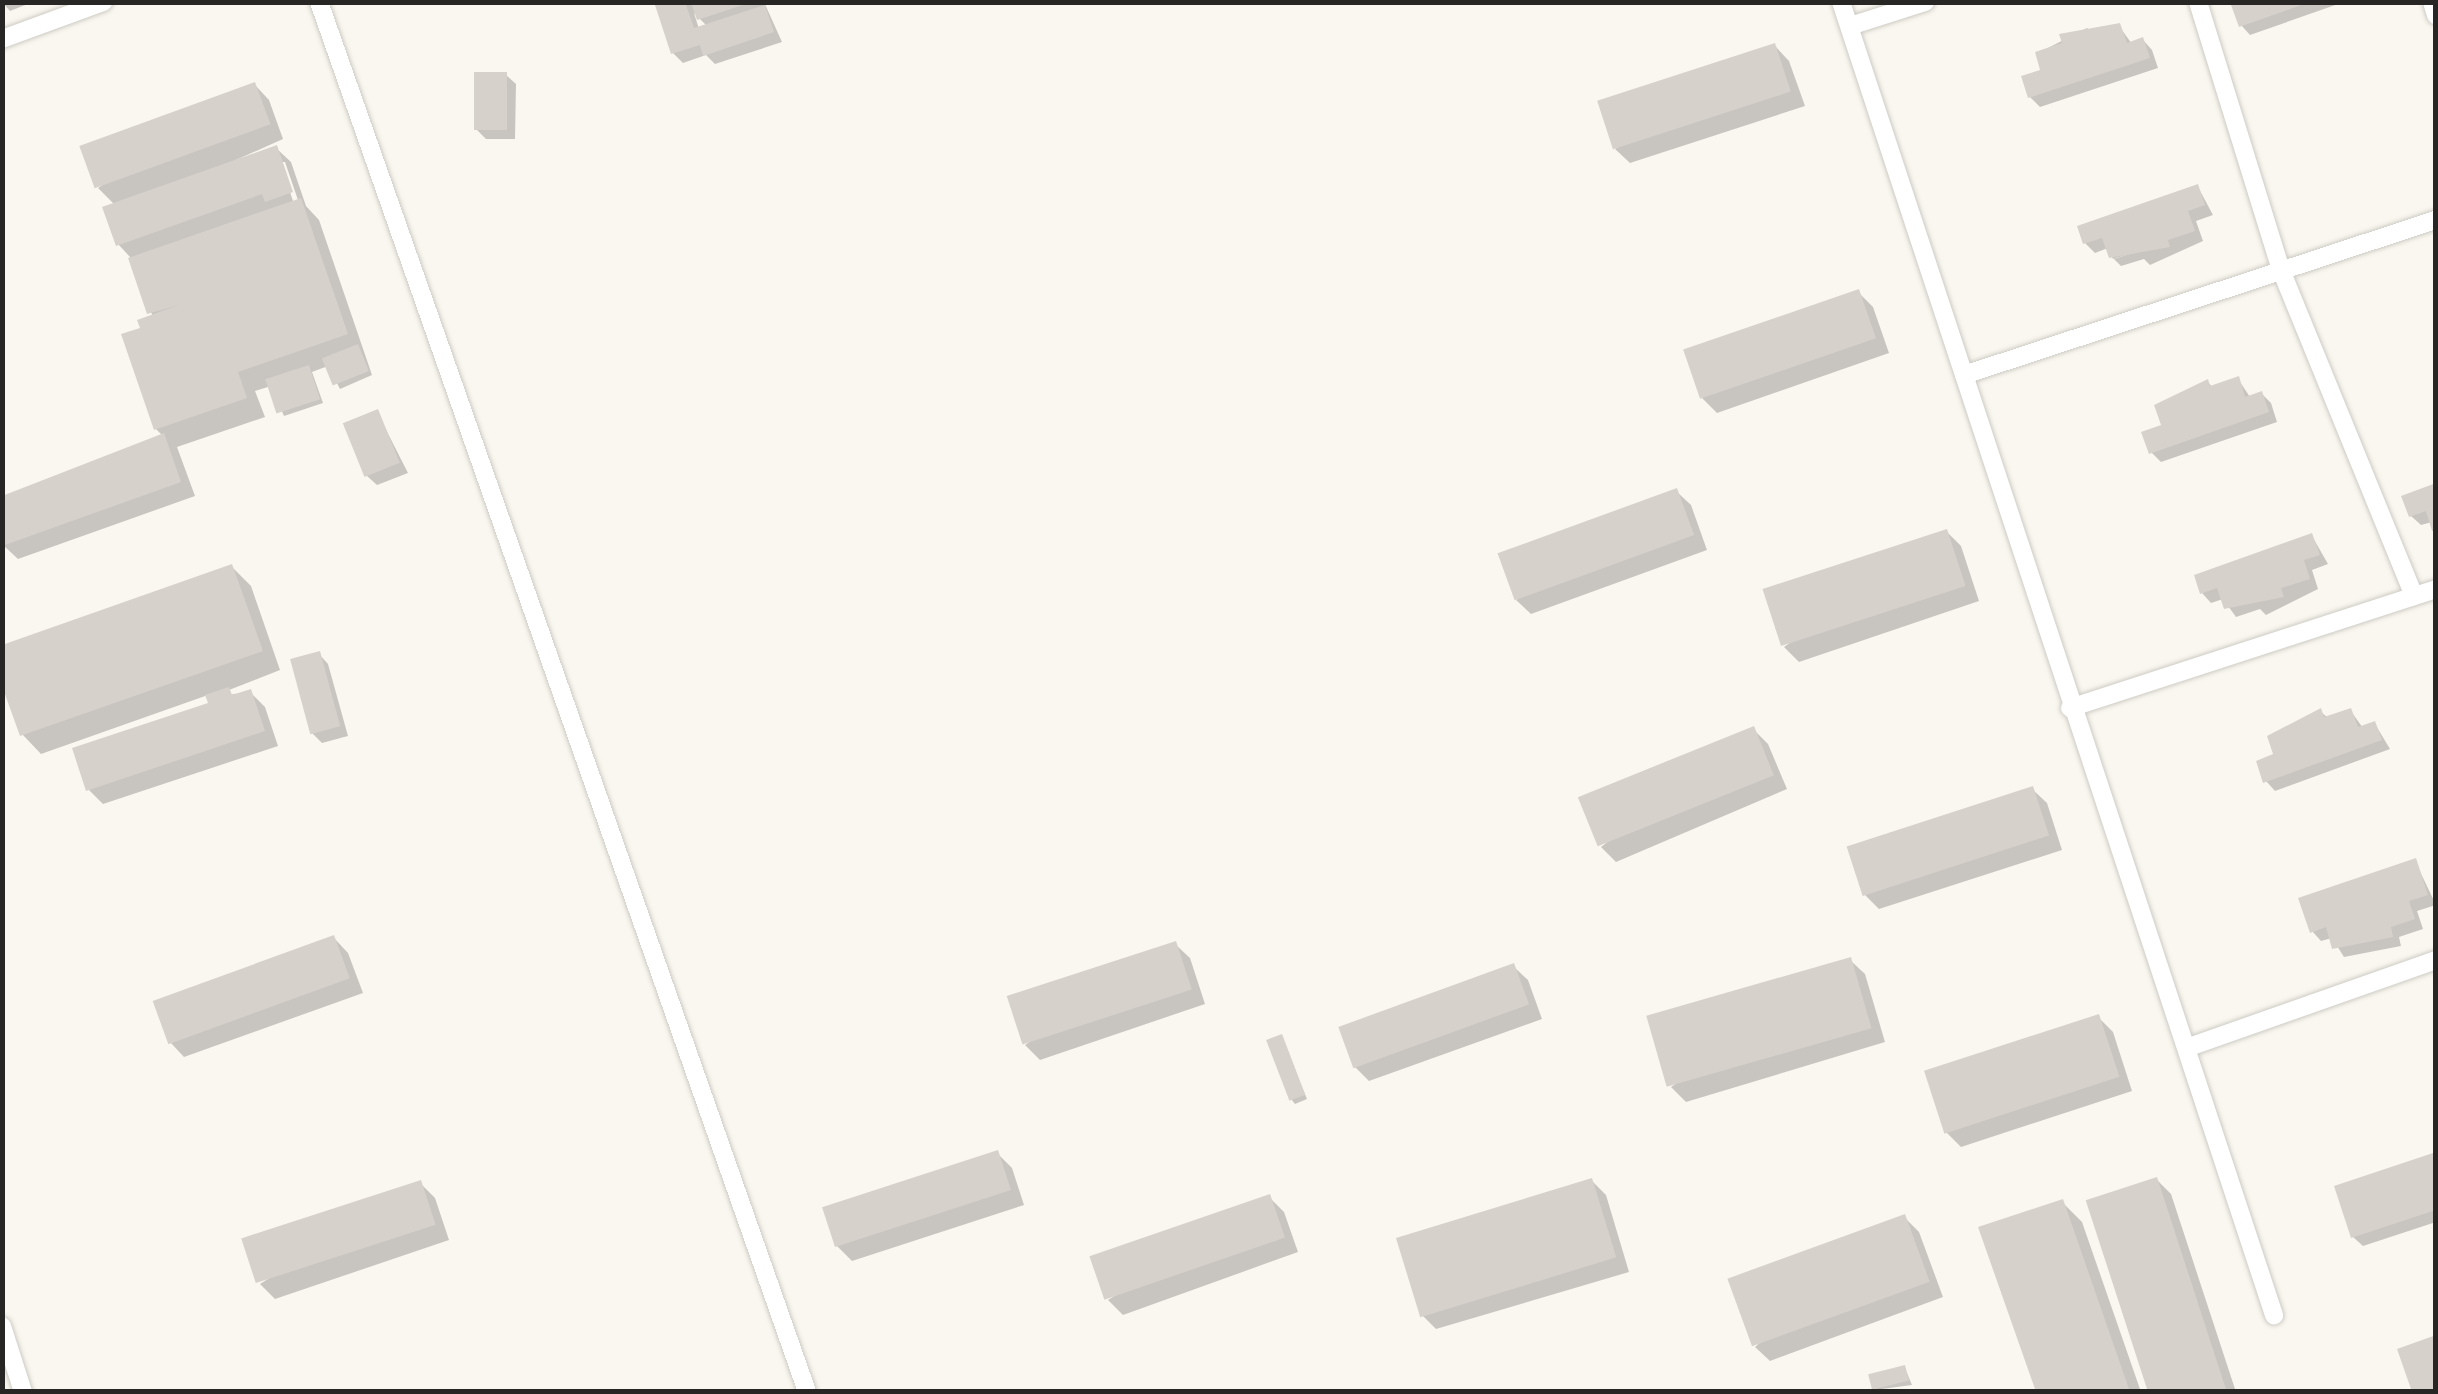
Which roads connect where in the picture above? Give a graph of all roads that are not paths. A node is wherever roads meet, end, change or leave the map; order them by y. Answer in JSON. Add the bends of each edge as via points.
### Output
{"nodes":[{"id":1,"x":103,"y":2,"type":"edge"},
{"id":2,"x":319,"y":2,"type":"edge"},
{"id":3,"x":1841,"y":2,"type":"edge"},
{"id":4,"x":1925,"y":2,"type":"edge"},
{"id":5,"x":2198,"y":2,"type":"edge"},
{"id":6,"x":2432,"y":2,"type":"edge"},
{"id":7,"x":2436,"y":15,"type":"edge"},
{"id":8,"x":1850,"y":26,"type":"junction"},
{"id":9,"x":2,"y":39,"type":"edge"},
{"id":10,"x":2436,"y":220,"type":"edge"},
{"id":11,"x":2281,"y":270,"type":"junction"},
{"id":12,"x":1964,"y":375,"type":"junction"},
{"id":13,"x":2436,"y":589,"type":"edge"},
{"id":14,"x":2414,"y":596,"type":"junction"},
{"id":15,"x":2070,"y":708,"type":"junction"},
{"id":16,"x":2436,"y":960,"type":"edge"},
{"id":17,"x":2189,"y":1047,"type":"junction"},
{"id":18,"x":2274,"y":1315,"type":"dead end"},
{"id":19,"x":2,"y":1326,"type":"edge"},
{"id":20,"x":23,"y":1392,"type":"edge"},
{"id":21,"x":807,"y":1392,"type":"edge"}],
"edges":[{"from":1,"to":9,"type":"lane"},
{"from":2,"to":21,"type":"lane"},
{"from":3,"to":8,"type":"lane"},
{"from":4,"to":8,"type":"lane"},
{"from":5,"to":11,"type":"lane"},
{"from":6,"to":7,"type":"lane"},
{"from":8,"to":12,"type":"lane"},
{"from":10,"to":11,"type":"lane"},
{"from":11,"to":12,"type":"lane"},
{"from":11,"to":14,"type":"lane"},
{"from":12,"to":15,"type":"lane"},
{"from":13,"to":14,"type":"lane"},
{"from":14,"to":15,"type":"lane"},
{"from":15,"to":17,"type":"lane"},
{"from":16,"to":17,"type":"lane"},
{"from":17,"to":18,"type":"lane"},
{"from":19,"to":20,"type":"lane"}]}
